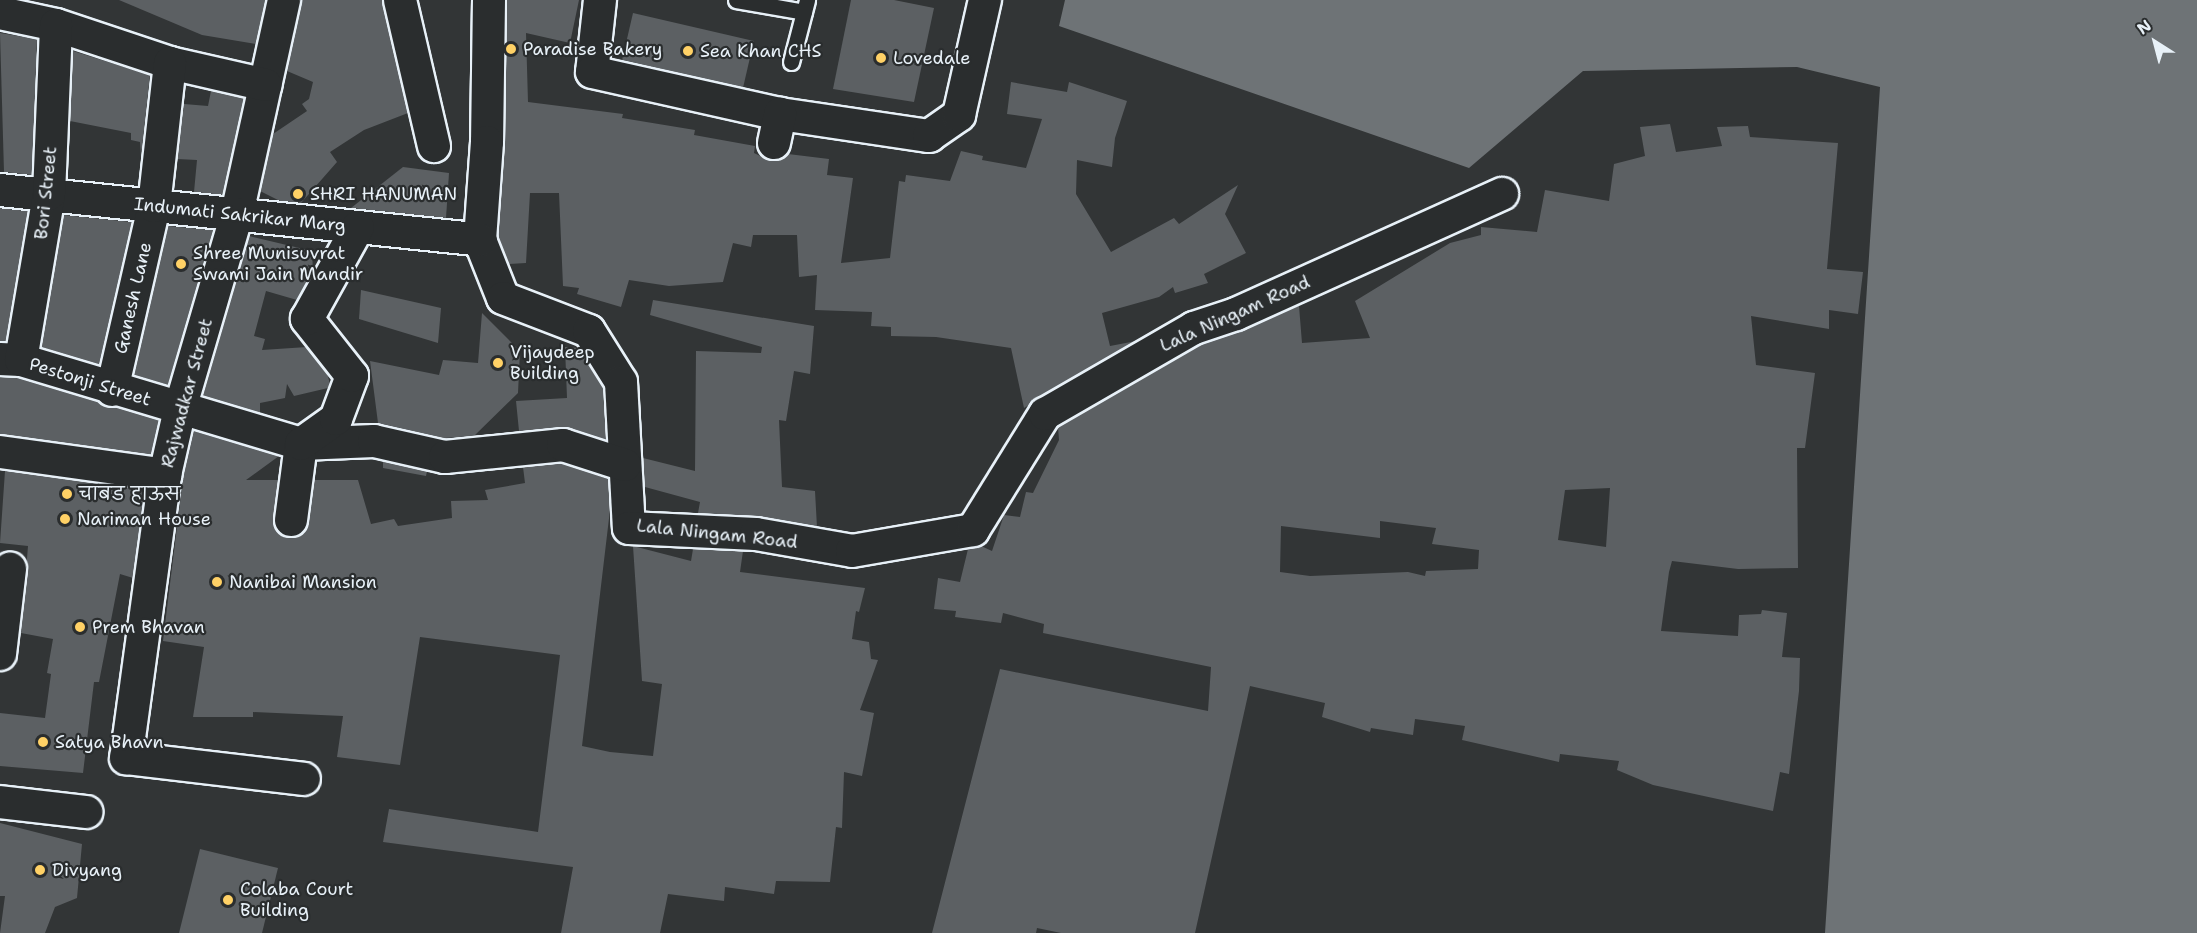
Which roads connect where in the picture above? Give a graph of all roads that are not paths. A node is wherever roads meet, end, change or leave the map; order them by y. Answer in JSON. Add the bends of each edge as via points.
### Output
{"nodes":[{"id":1,"x":284,"y":0,"type":"edge"},
{"id":2,"x":400,"y":0,"type":"edge"},
{"id":3,"x":489,"y":0,"type":"edge"},
{"id":4,"x":600,"y":0,"type":"edge"},
{"id":5,"x":736,"y":0,"type":"edge"},
{"id":6,"x":985,"y":0,"type":"edge"},
{"id":7,"x":806,"y":6,"type":"edge"},
{"id":8,"x":0,"y":13,"type":"edge"},
{"id":9,"x":56,"y":25,"type":"junction"},
{"id":10,"x":791,"y":62,"type":"dead end"},
{"id":11,"x":170,"y":63,"type":"junction"},
{"id":12,"x":266,"y":85,"type":"junction"},
{"id":13,"x":434,"y":146,"type":"dead end"},
{"id":14,"x":0,"y":190,"type":"edge"},
{"id":15,"x":1502,"y":194,"type":"dead end"},
{"id":16,"x":49,"y":195,"type":"junction"},
{"id":17,"x":154,"y":206,"type":"junction"},
{"id":18,"x":237,"y":214,"type":"junction"},
{"id":19,"x":358,"y":227,"type":"junction"},
{"id":20,"x":480,"y":240,"type":"junction"},
{"id":21,"x":11,"y":360,"type":"edge"},
{"id":22,"x":112,"y":390,"type":"junction"},
{"id":23,"x":180,"y":409,"type":"junction"},
{"id":24,"x":301,"y":444,"type":"junction"},
{"id":25,"x":0,"y":452,"type":"edge"},
{"id":26,"x":625,"y":465,"type":"junction"},
{"id":27,"x":165,"y":475,"type":"junction"},
{"id":28,"x":291,"y":520,"type":"dead end"},
{"id":29,"x":10,"y":570,"type":"dead end"},
{"id":30,"x":0,"y":654,"type":"edge"},
{"id":31,"x":304,"y":779,"type":"dead end"},
{"id":32,"x":0,"y":802,"type":"edge"},
{"id":33,"x":86,"y":812,"type":"dead end"}],
"edges":[{"from":1,"to":12,"type":"street","name":"Rajwadkar Street"},
{"from":2,"to":13,"type":"street"},
{"from":3,"to":20,"type":"street","name":"Lala Ningam Road","via":[[487,142]]},
{"from":4,"to":6,"type":"street","via":[[592,72],[777,128],[928,136],[959,115]]},
{"from":5,"to":7,"type":"lane"},
{"from":7,"to":10,"type":"lane"},
{"from":8,"to":9,"type":"street"},
{"from":9,"to":11,"type":"street"},
{"from":9,"to":16,"type":"street","name":"Bori Street"},
{"from":11,"to":12,"type":"street"},
{"from":11,"to":17,"type":"street","name":"Ganesh Lane"},
{"from":12,"to":18,"type":"street","name":"Rajwadkar Street"},
{"from":14,"to":16,"type":"street","name":"Indumati Sakrikar Marg"},
{"from":15,"to":26,"type":"street","name":"Lala Ningam Road","via":[[1246,309],[1194,328],[1045,414],[973,530],[852,551],[756,534],[629,528]]},
{"from":16,"to":17,"type":"street","name":"Indumati Sakrikar Marg"},
{"from":16,"to":21,"type":"street","name":"Bori Street"},
{"from":17,"to":18,"type":"street","name":"Indumati Sakrikar Marg"},
{"from":17,"to":22,"type":"street","name":"Ganesh Lane"},
{"from":18,"to":19,"type":"street","name":"Indumati Sakrikar Marg"},
{"from":18,"to":23,"type":"street","name":"Rajwadkar Street"},
{"from":19,"to":20,"type":"street","name":"Indumati Sakrikar Marg"},
{"from":19,"to":24,"type":"street","via":[[307,319],[352,376],[336,419]]},
{"from":20,"to":26,"type":"street","name":"Lala Ningam Road","via":[[503,298],[589,331],[621,382]]},
{"from":21,"to":22,"type":"street","name":"Pestonji Street"},
{"from":22,"to":23,"type":"street","name":"Pestonji Street"},
{"from":23,"to":24,"type":"street","name":"Pestonji Street"},
{"from":23,"to":27,"type":"street","name":"Rajwadkar Street"},
{"from":24,"to":26,"type":"street","name":"Pestonji Street","via":[[374,441],[445,457],[564,445]]},
{"from":24,"to":28,"type":"street"},
{"from":25,"to":27,"type":"street"},
{"from":27,"to":31,"type":"street","name":"Rajwadkar Street","via":[[126,758]]},
{"from":29,"to":30,"type":"street"},
{"from":32,"to":33,"type":"street"}]}
